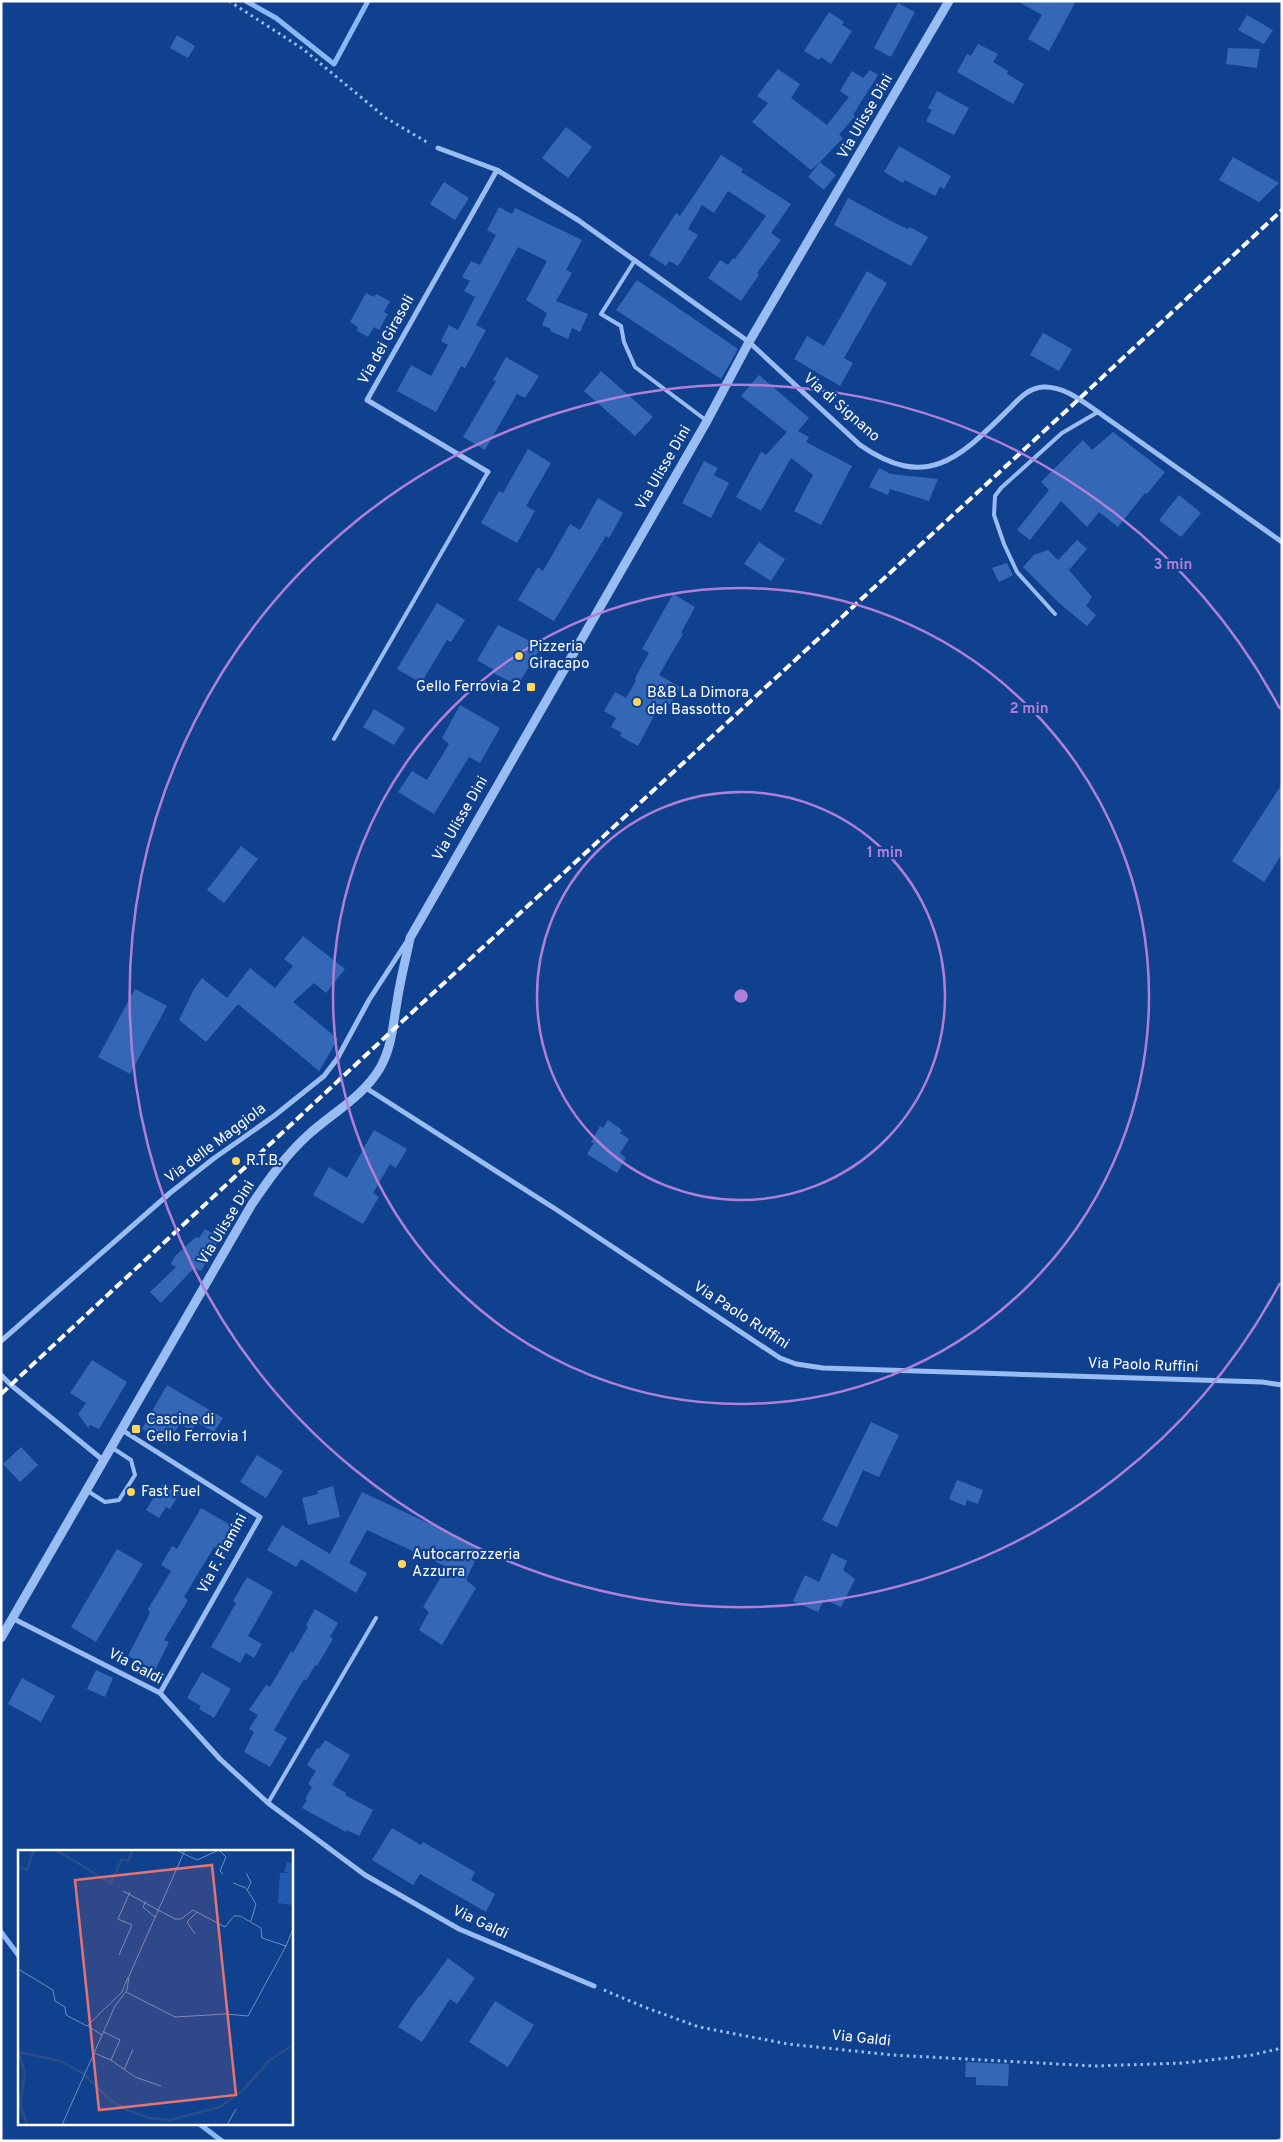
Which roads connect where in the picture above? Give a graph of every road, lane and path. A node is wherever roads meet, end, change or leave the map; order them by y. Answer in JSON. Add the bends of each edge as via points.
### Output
{"nodes":[{"id":1,"x":229,"y":1,"type":"edge"},
{"id":2,"x":949,"y":1,"type":"edge"},
{"id":3,"x":438,"y":148,"type":"joint"},
{"id":4,"x":497,"y":170,"type":"junction"},
{"id":5,"x":635,"y":260,"type":"junction"},
{"id":6,"x":749,"y":342,"type":"junction"},
{"id":7,"x":1098,"y":412,"type":"junction"},
{"id":8,"x":707,"y":421,"type":"junction"},
{"id":9,"x":488,"y":472,"type":"joint"},
{"id":10,"x":1282,"y":542,"type":"edge"},
{"id":11,"x":1055,"y":614,"type":"dead end"},
{"id":12,"x":334,"y":739,"type":"dead end"},
{"id":13,"x":410,"y":938,"type":"junction"},
{"id":14,"x":366,"y":1088,"type":"junction"},
{"id":15,"x":1,"y":1341,"type":"edge"},
{"id":16,"x":1,"y":1375,"type":"edge"},
{"id":17,"x":1282,"y":1385,"type":"edge"},
{"id":18,"x":122,"y":1430,"type":"junction"},
{"id":19,"x":111,"y":1447,"type":"junction"},
{"id":20,"x":103,"y":1460,"type":"junction"},
{"id":21,"x":86,"y":1490,"type":"junction"},
{"id":22,"x":12,"y":1618,"type":"junction"},
{"id":23,"x":376,"y":1618,"type":"dead end"},
{"id":24,"x":1,"y":1638,"type":"edge"},
{"id":25,"x":160,"y":1693,"type":"junction"},
{"id":26,"x":268,"y":1803,"type":"junction"},
{"id":27,"x":594,"y":1986,"type":"joint"},
{"id":28,"x":1282,"y":2048,"type":"edge"}],
"edges":[{"from":1,"to":3,"type":"path","via":[[303,49],[386,118]]},
{"from":2,"to":6,"type":"street","name":"Via Ulisse Dini"},
{"from":3,"to":4,"type":"street","name":"Via di Signano"},
{"from":4,"to":5,"type":"street","name":"Via di Signano"},
{"from":4,"to":9,"type":"street","name":"Via dei Girasoli","via":[[367,400]]},
{"from":5,"to":6,"type":"street","name":"Via di Signano"},
{"from":5,"to":8,"type":"lane","via":[[601,314],[621,326],[635,367]]},
{"from":6,"to":7,"type":"street","name":"Via di Signano","via":[[860,445],[904,465],[934,466],[970,447],[1034,388],[1058,389]]},
{"from":6,"to":8,"type":"street","name":"Via Ulisse Dini"},
{"from":7,"to":10,"type":"street","name":"Via di Signano"},
{"from":7,"to":11,"type":"lane","via":[[1062,433],[995,496],[994,515],[1017,572]]},
{"from":8,"to":13,"type":"street","name":"Via Ulisse Dini"},
{"from":9,"to":12,"type":"lane"},
{"from":13,"to":14,"type":"street","name":"Via Ulisse Dini","via":[[389,1048]]},
{"from":13,"to":15,"type":"street","name":"Via delle Maggiola","via":[[324,1076],[170,1193]]},
{"from":14,"to":17,"type":"street","name":"Via Paolo Ruffini","via":[[789,1362],[824,1368]]},
{"from":14,"to":18,"type":"street","name":"Via Ulisse Dini","via":[[287,1156],[252,1204]]},
{"from":16,"to":20,"type":"street"},
{"from":18,"to":19,"type":"street","name":"Via Ulisse Dini"},
{"from":18,"to":25,"type":"street","name":"Via F. Flamini","via":[[260,1517]]},
{"from":19,"to":20,"type":"street","name":"Via Ulisse Dini"},
{"from":19,"to":21,"type":"lane","via":[[131,1460],[135,1475],[119,1500],[105,1502]]},
{"from":20,"to":21,"type":"street","name":"Via Ulisse Dini"},
{"from":21,"to":22,"type":"street","name":"Via Ulisse Dini"},
{"from":22,"to":24,"type":"street","name":"Via Ulisse Dini"},
{"from":22,"to":25,"type":"street","name":"Via Galdi"},
{"from":23,"to":26,"type":"lane"},
{"from":25,"to":26,"type":"street","name":"Via Galdi","via":[[220,1759]]},
{"from":26,"to":27,"type":"street","name":"Via Galdi","via":[[365,1875],[459,1929]]},
{"from":27,"to":28,"type":"path","name":"Via Galdi","via":[[699,2027],[788,2044],[892,2055],[1095,2066],[1184,2063]]}]}
